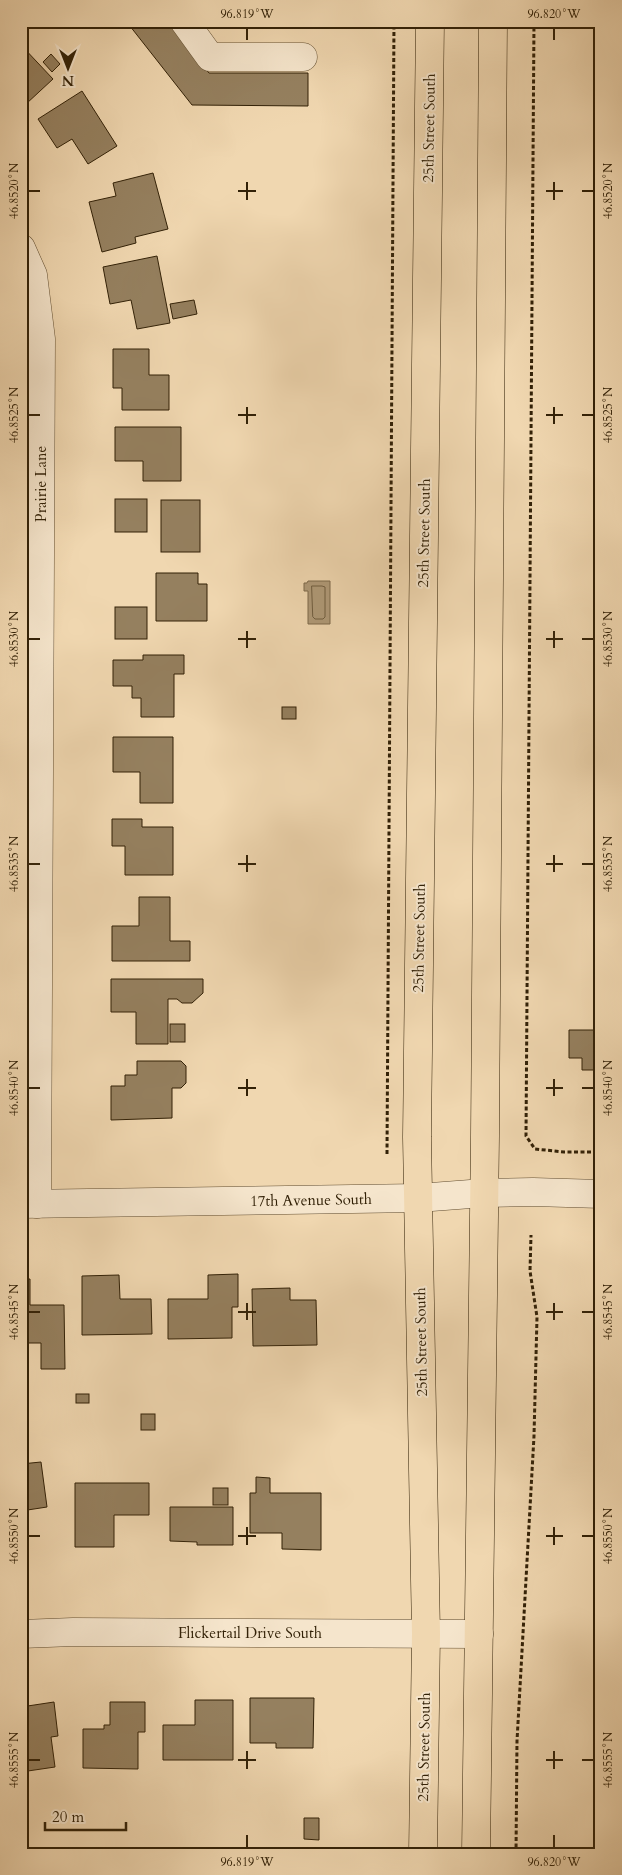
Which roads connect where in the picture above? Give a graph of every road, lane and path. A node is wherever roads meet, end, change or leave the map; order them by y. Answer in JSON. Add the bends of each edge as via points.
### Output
{"nodes":[{"id":1,"x":184,"y":21,"type":"edge"},
{"id":2,"x":394,"y":21,"type":"edge"},
{"id":3,"x":430,"y":21,"type":"edge"},
{"id":4,"x":493,"y":21,"type":"edge"},
{"id":5,"x":534,"y":21,"type":"edge"},
{"id":6,"x":303,"y":57,"type":"dead end"},
{"id":7,"x":21,"y":248,"type":"edge"},
{"id":8,"x":601,"y":1152,"type":"edge"},
{"id":9,"x":387,"y":1154,"type":"dead end"},
{"id":10,"x":484,"y":1193,"type":"junction"},
{"id":11,"x":601,"y":1194,"type":"edge"},
{"id":12,"x":418,"y":1198,"type":"junction"},
{"id":13,"x":29,"y":1204,"type":"edge"},
{"id":14,"x":531,"y":1235,"type":"dead end"},
{"id":15,"x":21,"y":1634,"type":"edge"},
{"id":16,"x":426,"y":1634,"type":"junction"},
{"id":17,"x":479,"y":1634,"type":"junction"},
{"id":18,"x":423,"y":1854,"type":"edge"},
{"id":19,"x":476,"y":1854,"type":"edge"},
{"id":20,"x":516,"y":1854,"type":"edge"}],
"edges":[{"from":1,"to":6,"type":"street","via":[[210,57]]},
{"from":2,"to":9,"type":"path"},
{"from":3,"to":12,"type":"main road","name":"25th Street South"},
{"from":4,"to":10,"type":"main road"},
{"from":5,"to":8,"type":"path","via":[[526,1136],[535,1149]]},
{"from":7,"to":13,"type":"street","name":"Prairie Lane","via":[[33,275],[41,339]]},
{"from":10,"to":11,"type":"street","name":"17th Avenue South"},
{"from":10,"to":12,"type":"street","name":"17th Avenue South"},
{"from":10,"to":17,"type":"main road"},
{"from":12,"to":13,"type":"street","name":"17th Avenue South"},
{"from":12,"to":16,"type":"main road","name":"25th Street South"},
{"from":14,"to":20,"type":"path","via":[[530,1271],[537,1317],[534,1436],[517,1742]]},
{"from":15,"to":16,"type":"street","name":"Flickertail Drive South"},
{"from":16,"to":17,"type":"street","name":"Flickertail Drive South"},
{"from":16,"to":18,"type":"main road","name":"25th Street South"},
{"from":17,"to":19,"type":"main road"}]}
